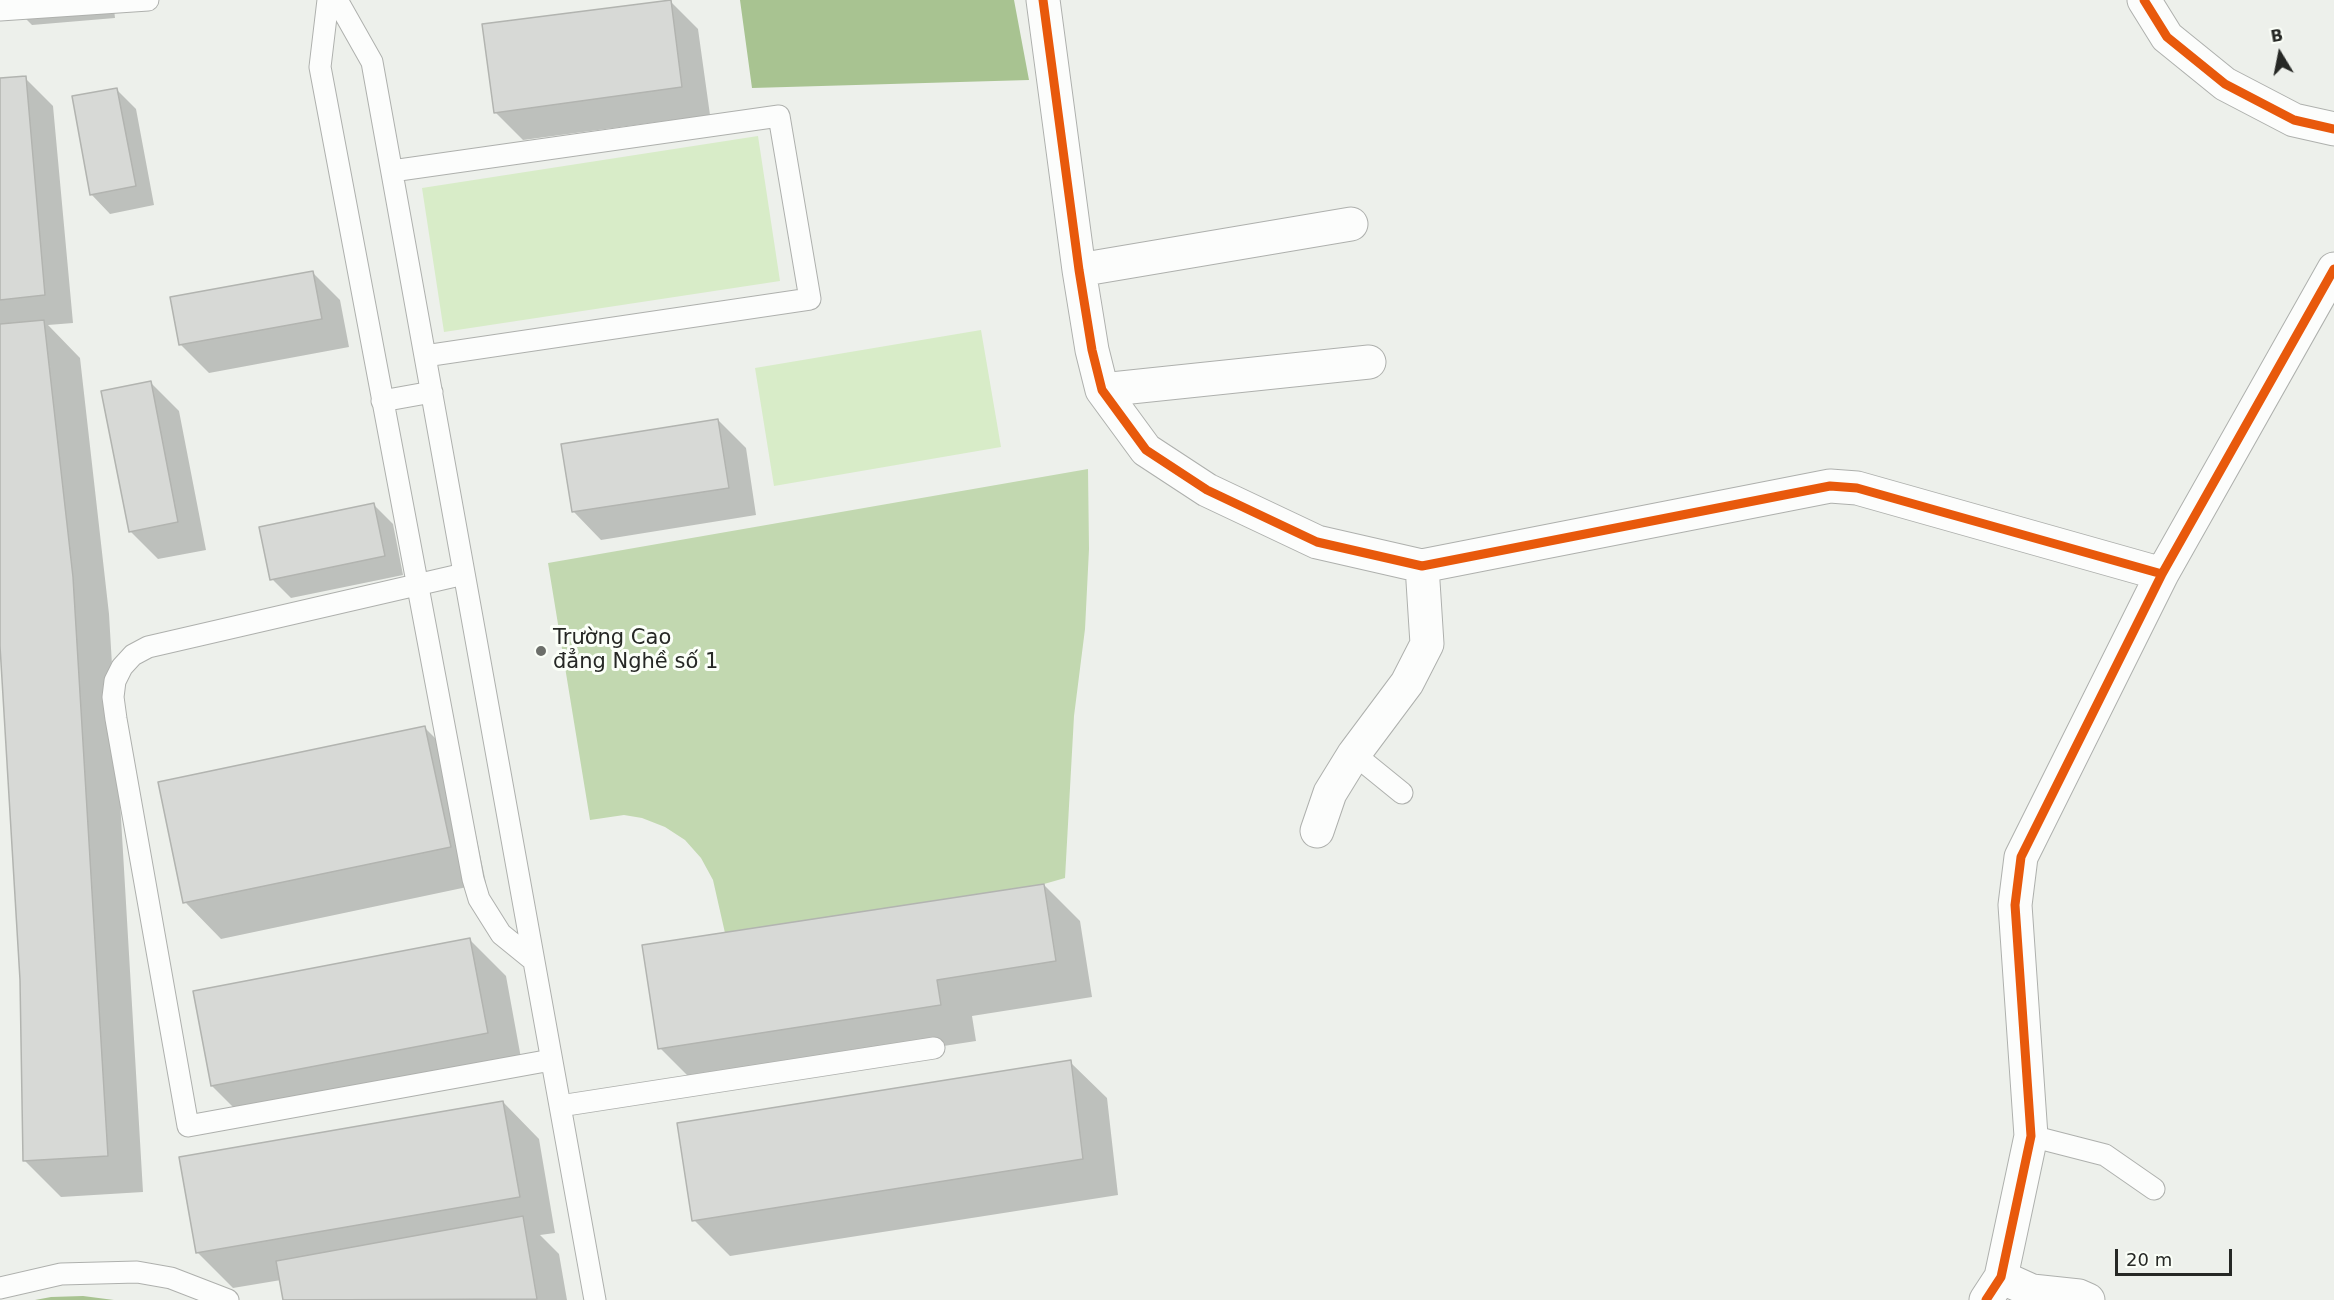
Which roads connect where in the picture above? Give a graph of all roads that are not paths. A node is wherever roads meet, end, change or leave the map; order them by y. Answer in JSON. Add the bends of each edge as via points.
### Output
{"nodes":[{"id":1,"x":148,"y":0,"type":"edge"},
{"id":2,"x":328,"y":0,"type":"edge"},
{"id":3,"x":337,"y":0,"type":"edge"},
{"id":4,"x":1043,"y":0,"type":"edge"},
{"id":5,"x":2144,"y":0,"type":"edge"},
{"id":6,"x":0,"y":10,"type":"edge"},
{"id":7,"x":2334,"y":129,"type":"edge"},
{"id":8,"x":392,"y":171,"type":"junction"},
{"id":9,"x":1351,"y":224,"type":"dead end"},
{"id":10,"x":2334,"y":268,"type":"edge"},
{"id":11,"x":1079,"y":270,"type":"junction"},
{"id":12,"x":425,"y":356,"type":"junction"},
{"id":13,"x":1369,"y":362,"type":"dead end"},
{"id":14,"x":1102,"y":390,"type":"junction"},
{"id":15,"x":432,"y":393,"type":"junction"},
{"id":16,"x":382,"y":401,"type":"junction"},
{"id":17,"x":1422,"y":566,"type":"junction"},
{"id":18,"x":464,"y":574,"type":"junction"},
{"id":19,"x":2162,"y":574,"type":"junction"},
{"id":20,"x":417,"y":585,"type":"junction"},
{"id":21,"x":1354,"y":754,"type":"junction"},
{"id":22,"x":1402,"y":793,"type":"dead end"},
{"id":23,"x":1317,"y":831,"type":"dead end"},
{"id":24,"x":533,"y":960,"type":"junction"},
{"id":25,"x":934,"y":1048,"type":"dead end"},
{"id":26,"x":551,"y":1060,"type":"junction"},
{"id":27,"x":560,"y":1106,"type":"junction"},
{"id":28,"x":2031,"y":1136,"type":"junction"},
{"id":29,"x":2154,"y":1189,"type":"dead end"},
{"id":30,"x":0,"y":1288,"type":"edge"},
{"id":31,"x":1994,"y":1288,"type":"edge"},
{"id":32,"x":228,"y":1300,"type":"edge"},
{"id":33,"x":595,"y":1300,"type":"edge"},
{"id":34,"x":2088,"y":1300,"type":"edge"}],
"edges":[{"from":1,"to":6,"type":"lane"},
{"from":2,"to":16,"type":"lane","via":[[320,67]]},
{"from":3,"to":8,"type":"lane","via":[[372,62]]},
{"from":4,"to":11,"type":"street"},
{"from":5,"to":7,"type":"street","via":[[2168,37],[2225,84],[2294,120]]},
{"from":8,"to":12,"type":"lane"},
{"from":8,"to":12,"type":"lane","via":[[779,116],[810,299]]},
{"from":9,"to":11,"type":"street"},
{"from":10,"to":19,"type":"street"},
{"from":11,"to":14,"type":"street"},
{"from":12,"to":15,"type":"lane"},
{"from":13,"to":14,"type":"street"},
{"from":14,"to":17,"type":"street","via":[[1146,450],[1207,490],[1317,543]]},
{"from":15,"to":16,"type":"lane"},
{"from":15,"to":18,"type":"lane"},
{"from":16,"to":20,"type":"lane"},
{"from":17,"to":19,"type":"street","via":[[1830,486],[1857,488]]},
{"from":17,"to":21,"type":"street","via":[[1427,644],[1407,683]]},
{"from":18,"to":20,"type":"lane"},
{"from":18,"to":24,"type":"lane"},
{"from":19,"to":28,"type":"street","via":[[2021,857],[2015,905]]},
{"from":20,"to":24,"type":"lane","via":[[476,889],[501,934]]},
{"from":20,"to":26,"type":"lane","via":[[148,647],[128,661],[115,681],[116,719],[188,1126]]},
{"from":21,"to":22,"type":"lane"},
{"from":21,"to":23,"type":"street","via":[[1330,793]]},
{"from":24,"to":26,"type":"lane"},
{"from":25,"to":27,"type":"lane"},
{"from":26,"to":27,"type":"lane"},
{"from":27,"to":33,"type":"lane"},
{"from":28,"to":29,"type":"lane","via":[[2105,1155]]},
{"from":28,"to":31,"type":"street"},
{"from":30,"to":32,"type":"lane","via":[[61,1274],[137,1272],[171,1278]]},
{"from":31,"to":34,"type":"street"}]}
